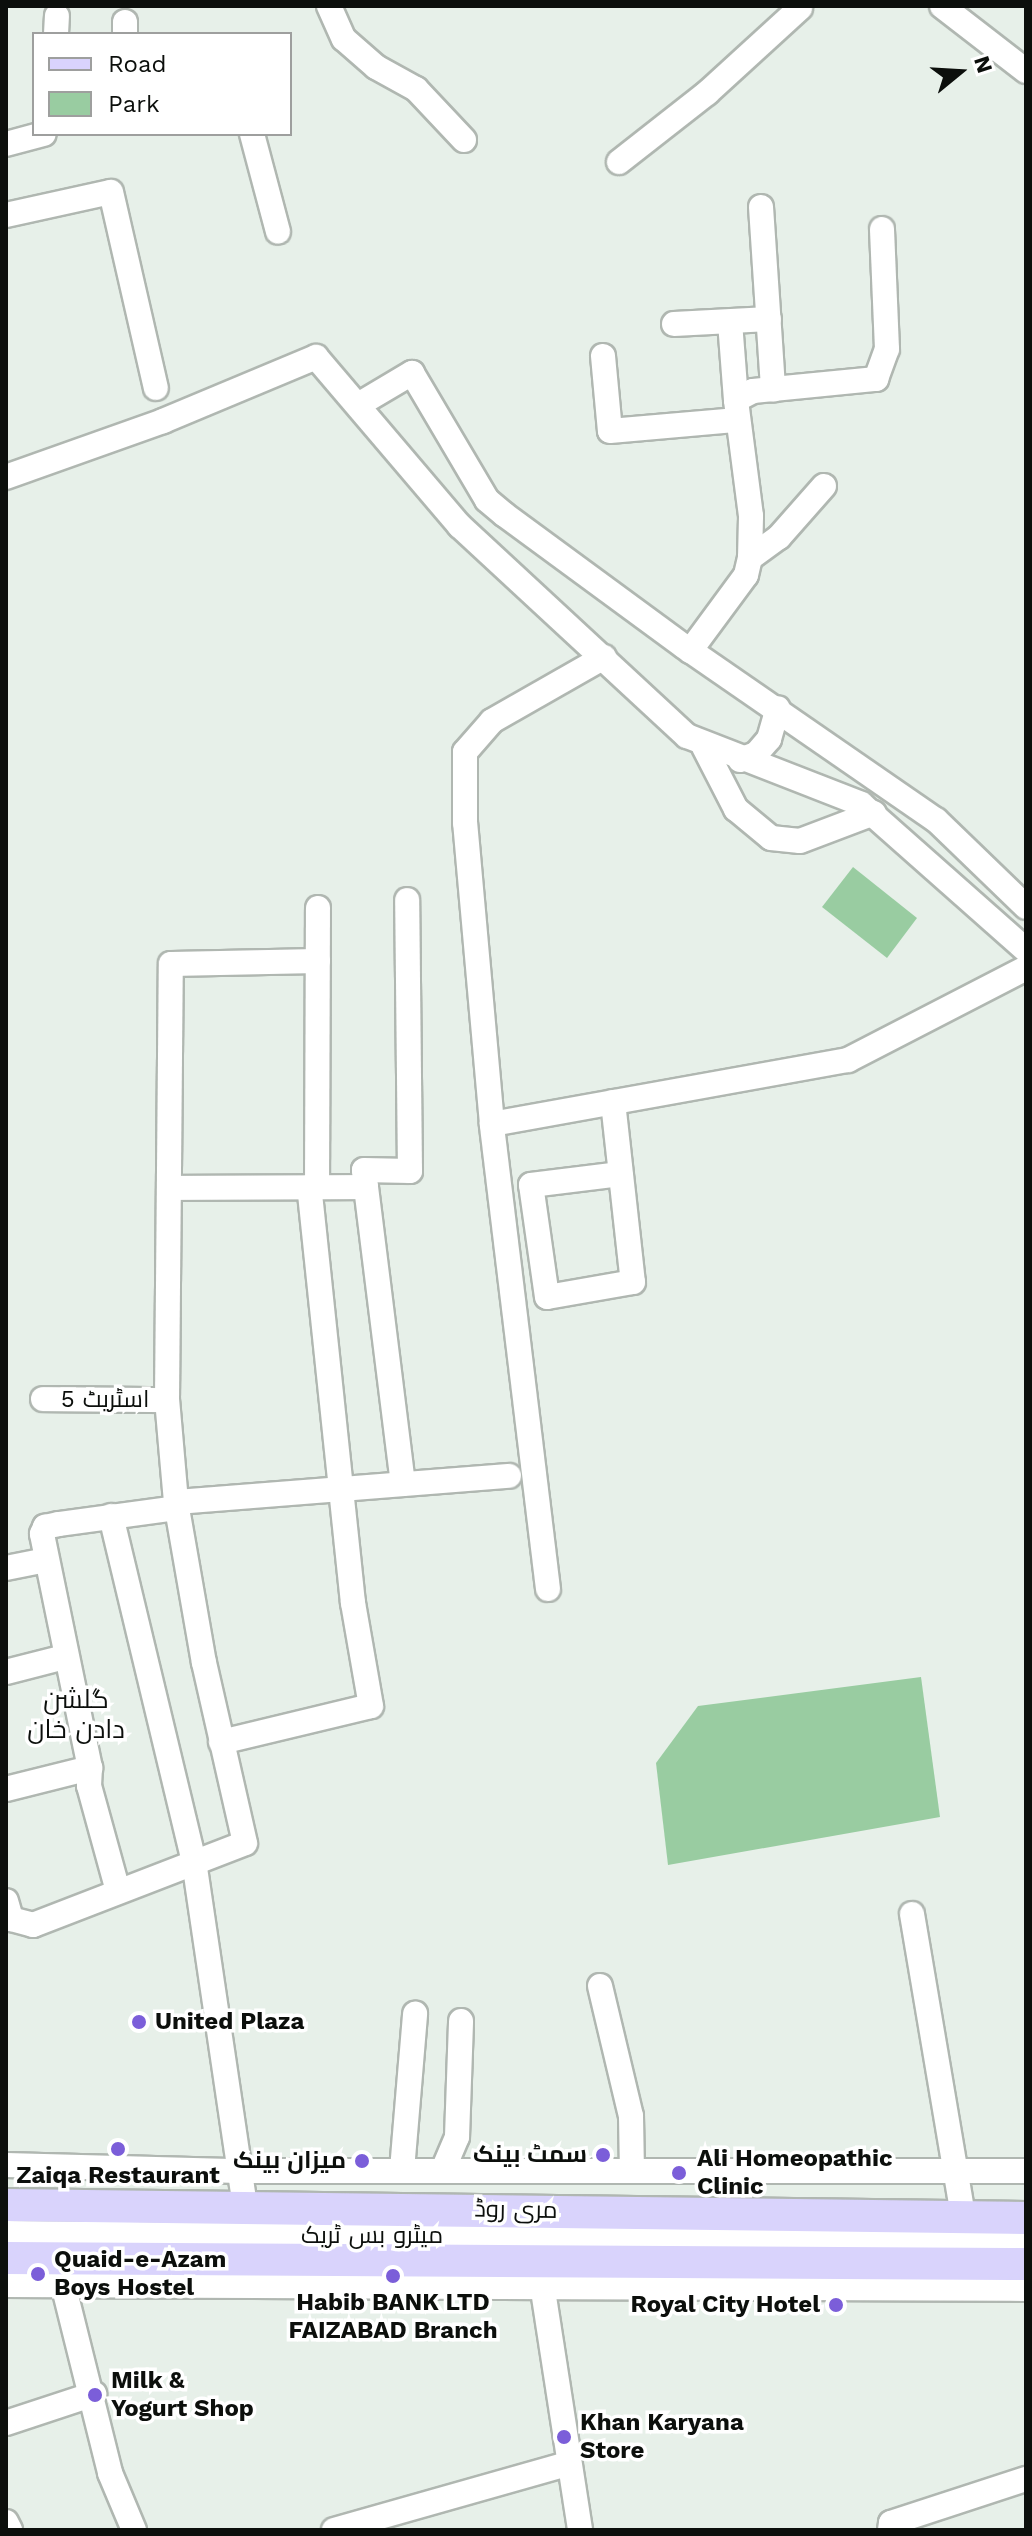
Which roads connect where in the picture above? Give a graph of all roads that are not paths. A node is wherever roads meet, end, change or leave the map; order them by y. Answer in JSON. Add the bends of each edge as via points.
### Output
{"nodes":[{"id":1,"x":942,"y":6,"type":"edge"},
{"id":2,"x":962,"y":6,"type":"edge"},
{"id":3,"x":800,"y":8,"type":"edge"},
{"id":4,"x":338,"y":10,"type":"edge"},
{"id":5,"x":1026,"y":70,"type":"edge"},
{"id":6,"x":36,"y":136,"type":"edge"},
{"id":7,"x":253,"y":136,"type":"edge"},
{"id":8,"x":464,"y":140,"type":"dead end"},
{"id":9,"x":6,"y":144,"type":"edge"},
{"id":10,"x":619,"y":162,"type":"dead end"},
{"id":11,"x":761,"y":207,"type":"dead end"},
{"id":12,"x":6,"y":215,"type":"edge"},
{"id":13,"x":882,"y":229,"type":"dead end"},
{"id":14,"x":278,"y":232,"type":"dead end"},
{"id":15,"x":769,"y":319,"type":"junction"},
{"id":16,"x":730,"y":322,"type":"junction"},
{"id":17,"x":674,"y":324,"type":"dead end"},
{"id":18,"x":603,"y":356,"type":"dead end"},
{"id":19,"x":156,"y":388,"type":"dead end"},
{"id":20,"x":773,"y":390,"type":"junction"},
{"id":21,"x":358,"y":405,"type":"junction"},
{"id":22,"x":736,"y":410,"type":"junction"},
{"id":23,"x":6,"y":477,"type":"edge"},
{"id":24,"x":824,"y":486,"type":"dead end"},
{"id":25,"x":487,"y":500,"type":"junction"},
{"id":26,"x":460,"y":526,"type":"junction"},
{"id":27,"x":750,"y":558,"type":"junction"},
{"id":28,"x":690,"y":651,"type":"junction"},
{"id":29,"x":604,"y":657,"type":"junction"},
{"id":30,"x":778,"y":708,"type":"junction"},
{"id":31,"x":704,"y":747,"type":"junction"},
{"id":32,"x":740,"y":760,"type":"junction"},
{"id":33,"x":902,"y":794,"type":"junction"},
{"id":34,"x":879,"y":816,"type":"junction"},
{"id":35,"x":407,"y":900,"type":"dead end"},
{"id":36,"x":1026,"y":907,"type":"edge"},
{"id":37,"x":318,"y":908,"type":"dead end"},
{"id":38,"x":1026,"y":950,"type":"edge"},
{"id":39,"x":318,"y":961,"type":"junction"},
{"id":40,"x":1026,"y":968,"type":"edge"},
{"id":41,"x":613,"y":1102,"type":"junction"},
{"id":42,"x":492,"y":1124,"type":"junction"},
{"id":43,"x":620,"y":1174,"type":"junction"},
{"id":44,"x":366,"y":1187,"type":"junction"},
{"id":45,"x":169,"y":1188,"type":"junction"},
{"id":46,"x":313,"y":1188,"type":"junction"},
{"id":47,"x":43,"y":1399,"type":"dead end"},
{"id":48,"x":167,"y":1400,"type":"junction"},
{"id":49,"x":509,"y":1476,"type":"dead end"},
{"id":50,"x":403,"y":1484,"type":"junction"},
{"id":51,"x":343,"y":1491,"type":"junction"},
{"id":52,"x":176,"y":1505,"type":"junction"},
{"id":53,"x":111,"y":1516,"type":"junction"},
{"id":54,"x":46,"y":1560,"type":"junction"},
{"id":55,"x":6,"y":1568,"type":"edge"},
{"id":56,"x":548,"y":1589,"type":"dead end"},
{"id":57,"x":65,"y":1657,"type":"junction"},
{"id":58,"x":6,"y":1672,"type":"edge"},
{"id":59,"x":221,"y":1742,"type":"junction"},
{"id":60,"x":90,"y":1768,"type":"junction"},
{"id":61,"x":6,"y":1789,"type":"edge"},
{"id":62,"x":194,"y":1861,"type":"junction"},
{"id":63,"x":118,"y":1891,"type":"junction"},
{"id":64,"x":8,"y":1913,"type":"edge"},
{"id":65,"x":912,"y":1914,"type":"dead end"},
{"id":66,"x":600,"y":1986,"type":"dead end"},
{"id":67,"x":415,"y":2014,"type":"dead end"},
{"id":68,"x":461,"y":2021,"type":"dead end"},
{"id":69,"x":6,"y":2165,"type":"edge"},
{"id":70,"x":402,"y":2170,"type":"junction"},
{"id":71,"x":443,"y":2170,"type":"junction"},
{"id":72,"x":240,"y":2171,"type":"junction"},
{"id":73,"x":632,"y":2171,"type":"junction"},
{"id":74,"x":1026,"y":2171,"type":"edge"},
{"id":75,"x":959,"y":2172,"type":"junction"},
{"id":76,"x":6,"y":2205,"type":"edge"},
{"id":77,"x":245,"y":2206,"type":"junction"},
{"id":78,"x":963,"y":2217,"type":"junction"},
{"id":79,"x":1026,"y":2218,"type":"edge"},
{"id":80,"x":6,"y":2233,"type":"edge"},
{"id":81,"x":1026,"y":2241,"type":"edge"},
{"id":82,"x":6,"y":2258,"type":"edge"},
{"id":83,"x":1026,"y":2264,"type":"edge"},
{"id":84,"x":540,"y":2274,"type":"junction"},
{"id":85,"x":63,"y":2284,"type":"junction"},
{"id":86,"x":6,"y":2285,"type":"edge"},
{"id":87,"x":1026,"y":2289,"type":"edge"},
{"id":88,"x":94,"y":2394,"type":"junction"},
{"id":89,"x":6,"y":2423,"type":"edge"},
{"id":90,"x":568,"y":2464,"type":"junction"},
{"id":91,"x":1026,"y":2479,"type":"edge"},
{"id":92,"x":6,"y":2522,"type":"edge"},
{"id":93,"x":10,"y":2530,"type":"edge"},
{"id":94,"x":134,"y":2530,"type":"edge"},
{"id":95,"x":334,"y":2530,"type":"edge"},
{"id":96,"x":580,"y":2530,"type":"edge"},
{"id":97,"x":890,"y":2530,"type":"edge"}],
"edges":[{"from":1,"to":5,"type":"street"},
{"from":2,"to":5,"type":"street"},
{"from":3,"to":10,"type":"street","via":[[707,93]]},
{"from":4,"to":8,"type":"street","via":[[344,39],[376,67],[416,89]]},
{"from":6,"to":9,"type":"street"},
{"from":7,"to":14,"type":"street"},
{"from":11,"to":15,"type":"street"},
{"from":12,"to":19,"type":"street","via":[[111,192]]},
{"from":13,"to":20,"type":"street","via":[[887,349],[876,379]]},
{"from":15,"to":16,"type":"street"},
{"from":15,"to":20,"type":"street"},
{"from":16,"to":17,"type":"street"},
{"from":16,"to":22,"type":"street"},
{"from":18,"to":22,"type":"street","via":[[610,431]]},
{"from":20,"to":22,"type":"street","via":[[753,391]]},
{"from":21,"to":23,"type":"street","via":[[316,357],[163,421]]},
{"from":21,"to":25,"type":"street","via":[[412,373]]},
{"from":21,"to":26,"type":"street"},
{"from":22,"to":27,"type":"street","via":[[751,516]]},
{"from":24,"to":27,"type":"street","via":[[779,537]]},
{"from":25,"to":26,"type":"street"},
{"from":25,"to":28,"type":"street"},
{"from":26,"to":29,"type":"street"},
{"from":27,"to":28,"type":"street","via":[[746,575]]},
{"from":28,"to":30,"type":"street"},
{"from":29,"to":31,"type":"street"},
{"from":29,"to":42,"type":"street","via":[[492,721],[465,752],[465,823]]},
{"from":30,"to":32,"type":"street","via":[[769,739],[756,754]]},
{"from":30,"to":33,"type":"street"},
{"from":31,"to":32,"type":"street"},
{"from":31,"to":34,"type":"street","via":[[736,809],[771,838],[800,841]]},
{"from":32,"to":34,"type":"street","via":[[824,786]]},
{"from":33,"to":34,"type":"street"},
{"from":33,"to":36,"type":"street","via":[[958,839]]},
{"from":34,"to":38,"type":"street"},
{"from":35,"to":44,"type":"street","via":[[410,1171],[364,1170]]},
{"from":37,"to":39,"type":"street"},
{"from":39,"to":45,"type":"street","via":[[171,964]]},
{"from":39,"to":46,"type":"street"},
{"from":40,"to":41,"type":"street","via":[[848,1060]]},
{"from":41,"to":42,"type":"street"},
{"from":41,"to":43,"type":"street"},
{"from":42,"to":56,"type":"street"},
{"from":43,"to":43,"type":"street","via":[[633,1282],[547,1297],[531,1185]]},
{"from":44,"to":46,"type":"street"},
{"from":44,"to":50,"type":"street"},
{"from":45,"to":46,"type":"street"},
{"from":45,"to":48,"type":"street"},
{"from":46,"to":51,"type":"street"},
{"from":47,"to":48,"type":"street","name":"اسٹریٹ 5"},
{"from":48,"to":52,"type":"street"},
{"from":49,"to":50,"type":"street"},
{"from":50,"to":51,"type":"street"},
{"from":51,"to":52,"type":"street"},
{"from":51,"to":59,"type":"street","via":[[353,1603],[371,1706]]},
{"from":52,"to":53,"type":"street"},
{"from":52,"to":59,"type":"street"},
{"from":53,"to":54,"type":"street","via":[[45,1527]]},
{"from":53,"to":62,"type":"street"},
{"from":54,"to":55,"type":"street"},
{"from":54,"to":57,"type":"street"},
{"from":57,"to":58,"type":"street"},
{"from":57,"to":60,"type":"street"},
{"from":59,"to":62,"type":"street","via":[[245,1843]]},
{"from":60,"to":61,"type":"street"},
{"from":60,"to":63,"type":"street","via":[[89,1786]]},
{"from":62,"to":63,"type":"street"},
{"from":62,"to":72,"type":"street"},
{"from":63,"to":64,"type":"street","via":[[33,1925]]},
{"from":65,"to":75,"type":"street"},
{"from":66,"to":73,"type":"street","via":[[631,2116]]},
{"from":67,"to":70,"type":"street"},
{"from":68,"to":71,"type":"street","via":[[457,2137]]},
{"from":69,"to":72,"type":"street"},
{"from":70,"to":71,"type":"street"},
{"from":70,"to":72,"type":"street"},
{"from":71,"to":73,"type":"street"},
{"from":72,"to":77,"type":"street"},
{"from":73,"to":75,"type":"street"},
{"from":74,"to":75,"type":"street"},
{"from":75,"to":78,"type":"street"},
{"from":76,"to":77,"type":"main road","name":"مری روڈ"},
{"from":77,"to":78,"type":"main road","name":"مری روڈ"},
{"from":78,"to":79,"type":"main road","name":"مری روڈ"},
{"from":80,"to":81,"type":"street","name":"میٹرو بس ٹریک"},
{"from":82,"to":84,"type":"main road"},
{"from":83,"to":84,"type":"main road"},
{"from":84,"to":85,"type":"street"},
{"from":84,"to":87,"type":"street"},
{"from":84,"to":90,"type":"street"},
{"from":85,"to":86,"type":"street"},
{"from":85,"to":88,"type":"street"},
{"from":88,"to":89,"type":"street"},
{"from":88,"to":94,"type":"street","via":[[110,2473]]},
{"from":90,"to":95,"type":"street"},
{"from":90,"to":96,"type":"street"},
{"from":91,"to":97,"type":"street","via":[[891,2523]]},
{"from":92,"to":93,"type":"street"}]}
